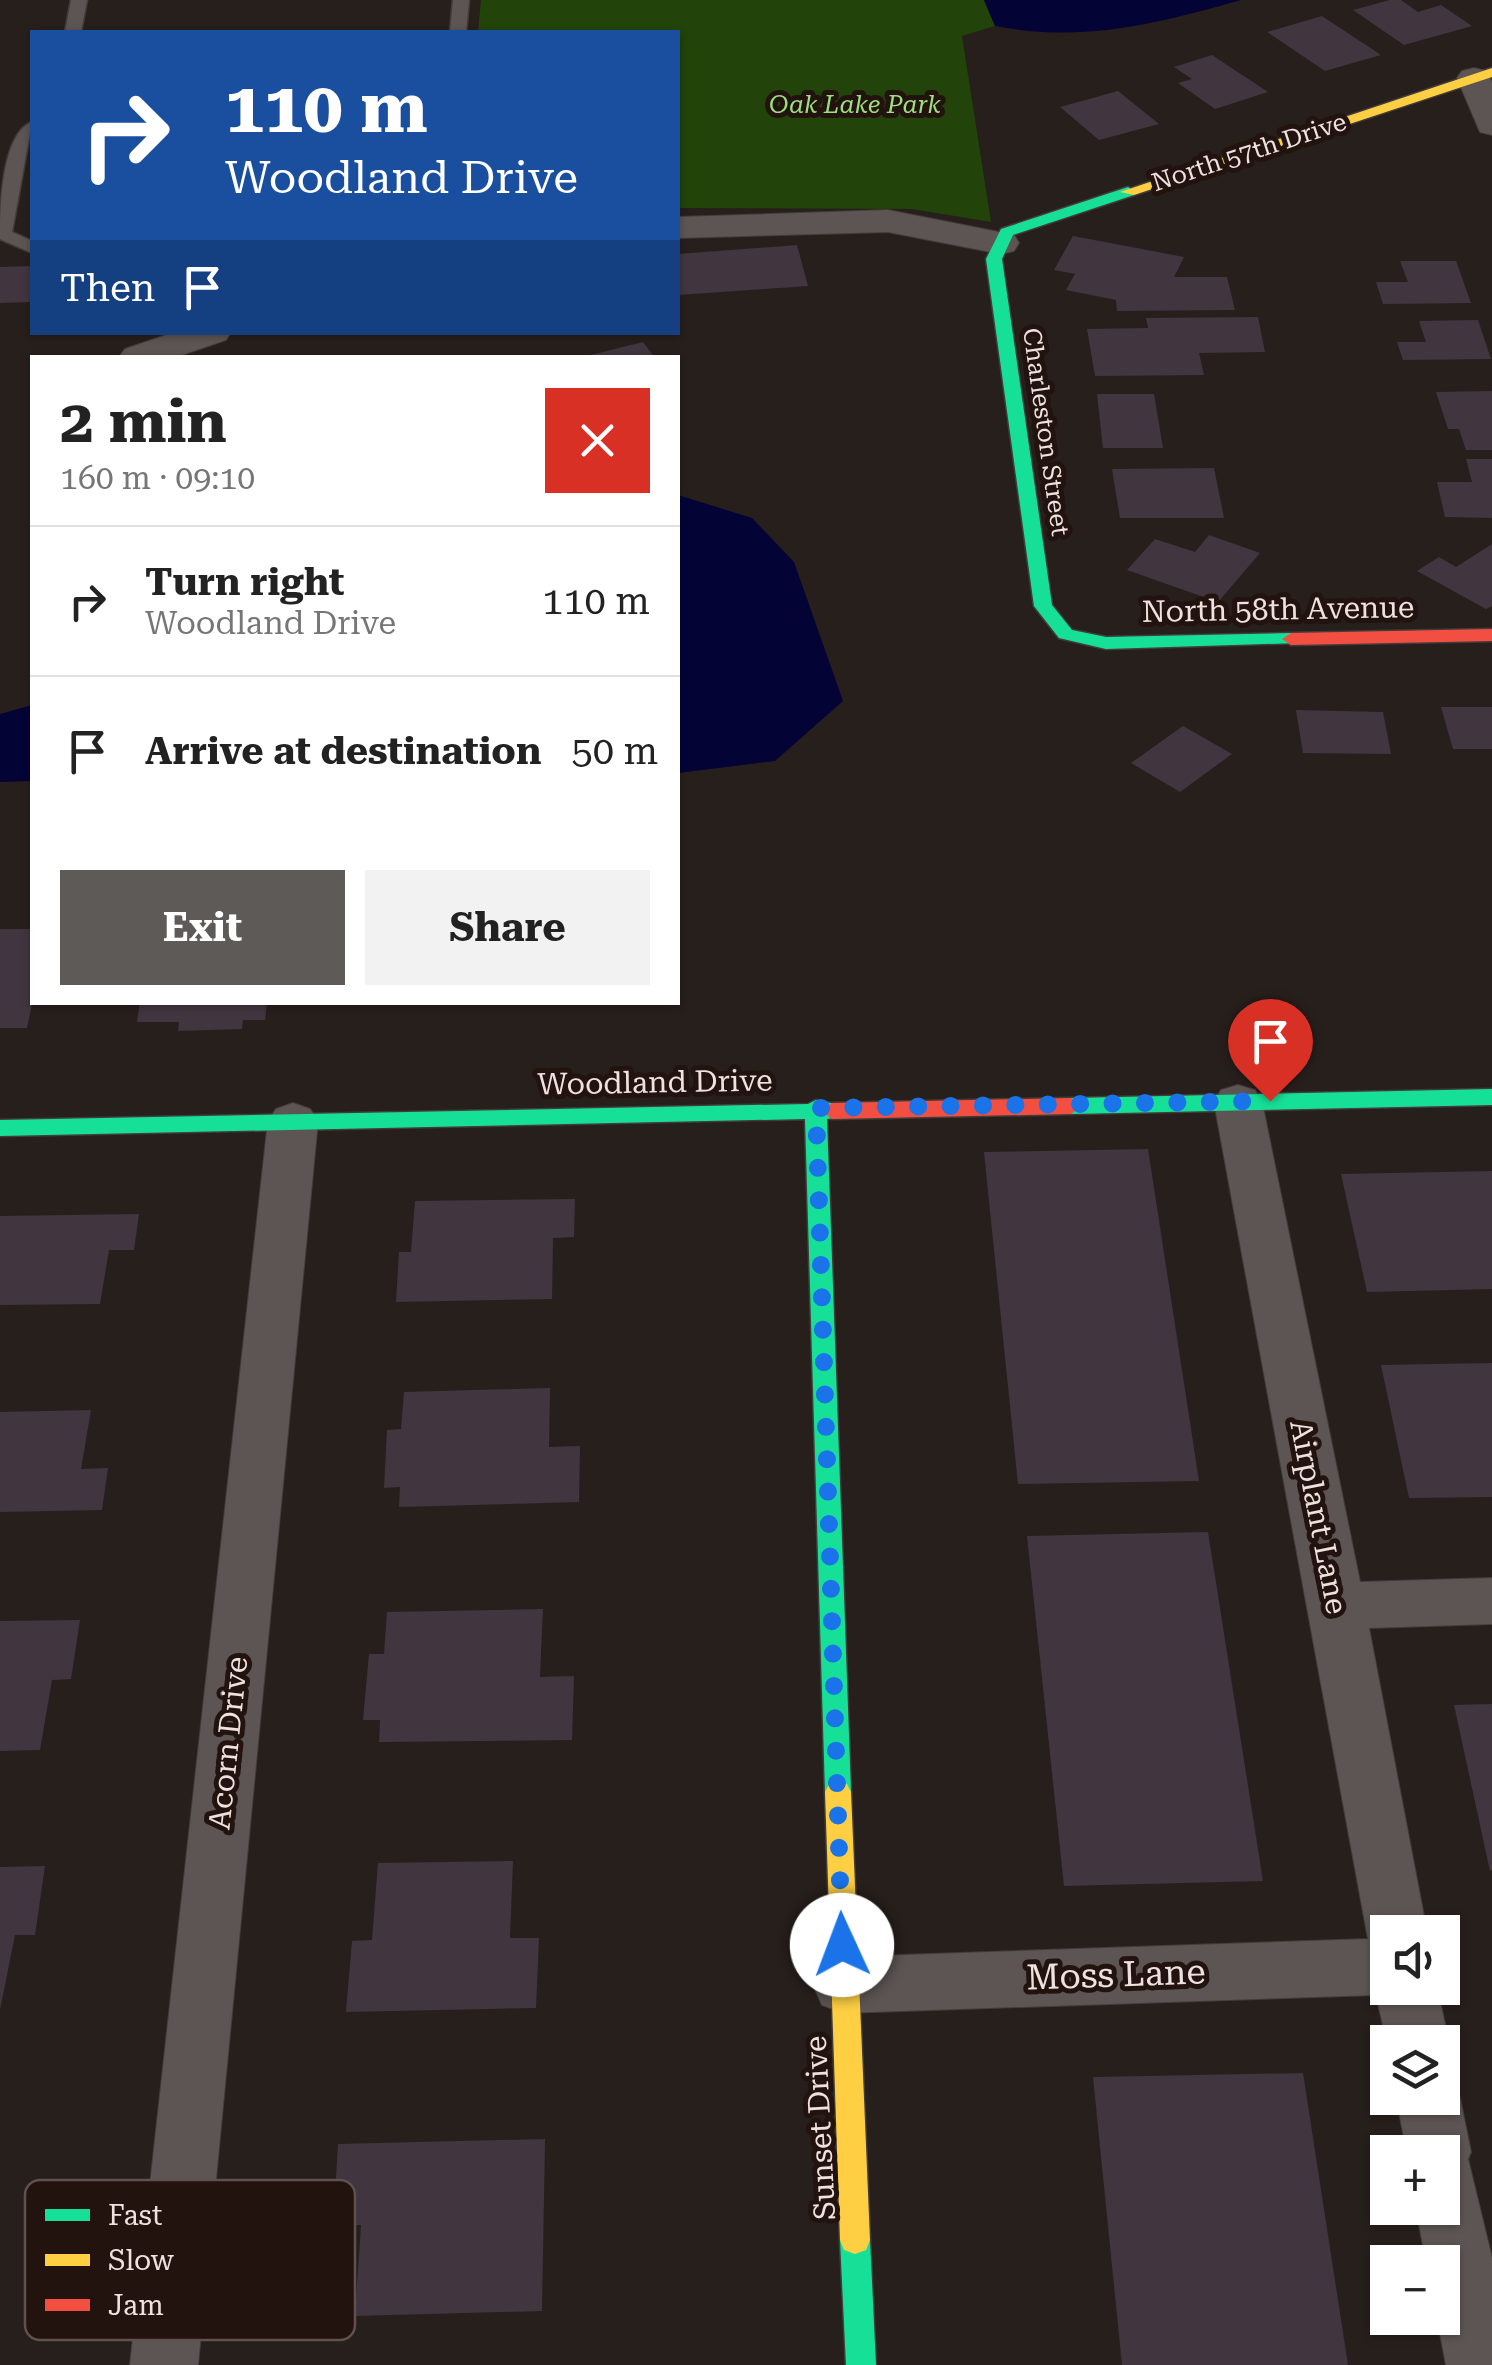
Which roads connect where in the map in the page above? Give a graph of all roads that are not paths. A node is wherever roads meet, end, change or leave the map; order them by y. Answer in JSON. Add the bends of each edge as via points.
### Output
{"nodes":[{"id":1,"x":79,"y":0,"type":"edge"},
{"id":2,"x":461,"y":0,"type":"edge"},
{"id":3,"x":73,"y":30,"type":"edge"},
{"id":4,"x":458,"y":30,"type":"edge"},
{"id":5,"x":1483,"y":75,"type":"edge"},
{"id":6,"x":1492,"y":125,"type":"edge"},
{"id":7,"x":30,"y":129,"type":"edge"},
{"id":8,"x":680,"y":228,"type":"edge"},
{"id":9,"x":1004,"y":238,"type":"junction"},
{"id":10,"x":30,"y":247,"type":"edge"},
{"id":11,"x":204,"y":335,"type":"edge"},
{"id":12,"x":144,"y":355,"type":"edge"},
{"id":13,"x":1066,"y":634,"type":"joint"},
{"id":14,"x":1492,"y":635,"type":"edge"},
{"id":15,"x":1492,"y":1097,"type":"edge"},
{"id":16,"x":1238,"y":1102,"type":"junction"},
{"id":17,"x":816,"y":1108,"type":"junction"},
{"id":18,"x":293,"y":1121,"type":"junction"},
{"id":19,"x":0,"y":1128,"type":"edge"},
{"id":20,"x":1492,"y":1601,"type":"edge"},
{"id":21,"x":1336,"y":1606,"type":"junction"},
{"id":22,"x":1393,"y":1915,"type":"edge"},
{"id":23,"x":1370,"y":1967,"type":"edge"},
{"id":24,"x":844,"y":1984,"type":"junction"},
{"id":25,"x":183,"y":2180,"type":"edge"},
{"id":26,"x":1454,"y":2225,"type":"edge"},
{"id":27,"x":167,"y":2340,"type":"edge"},
{"id":28,"x":1482,"y":2345,"type":"edge"},
{"id":29,"x":164,"y":2365,"type":"edge"},
{"id":30,"x":861,"y":2365,"type":"edge"}],
"edges":[{"from":1,"to":3,"type":"lane"},
{"from":2,"to":4,"type":"lane"},
{"from":5,"to":6,"type":"street"},
{"from":5,"to":9,"type":"street","name":"North 57th Drive"},
{"from":7,"to":10,"type":"lane","via":[[22,137],[3,234]]},
{"from":8,"to":9,"type":"street","name":"North 57th Drive","via":[[888,221]]},
{"from":9,"to":13,"type":"street","name":"Charleston Street","via":[[994,259],[1043,606]]},
{"from":11,"to":12,"type":"street"},
{"from":13,"to":14,"type":"street","name":"North 58th Avenue","via":[[1106,643]]},
{"from":15,"to":16,"type":"street","name":"Woodland Drive"},
{"from":16,"to":17,"type":"street","name":"Woodland Drive"},
{"from":16,"to":21,"type":"street","name":"Airplant Lane"},
{"from":17,"to":18,"type":"street","name":"Woodland Drive"},
{"from":17,"to":24,"type":"street","name":"Sunset Drive"},
{"from":18,"to":19,"type":"street","name":"Woodland Drive"},
{"from":18,"to":25,"type":"street","name":"Acorn Drive"},
{"from":20,"to":21,"type":"street"},
{"from":21,"to":22,"type":"street","name":"Airplant Lane"},
{"from":23,"to":24,"type":"street","name":"Moss Lane"},
{"from":24,"to":30,"type":"street","name":"Sunset Drive"},
{"from":26,"to":28,"type":"street"},
{"from":27,"to":29,"type":"street","name":"Acorn Drive"}]}
